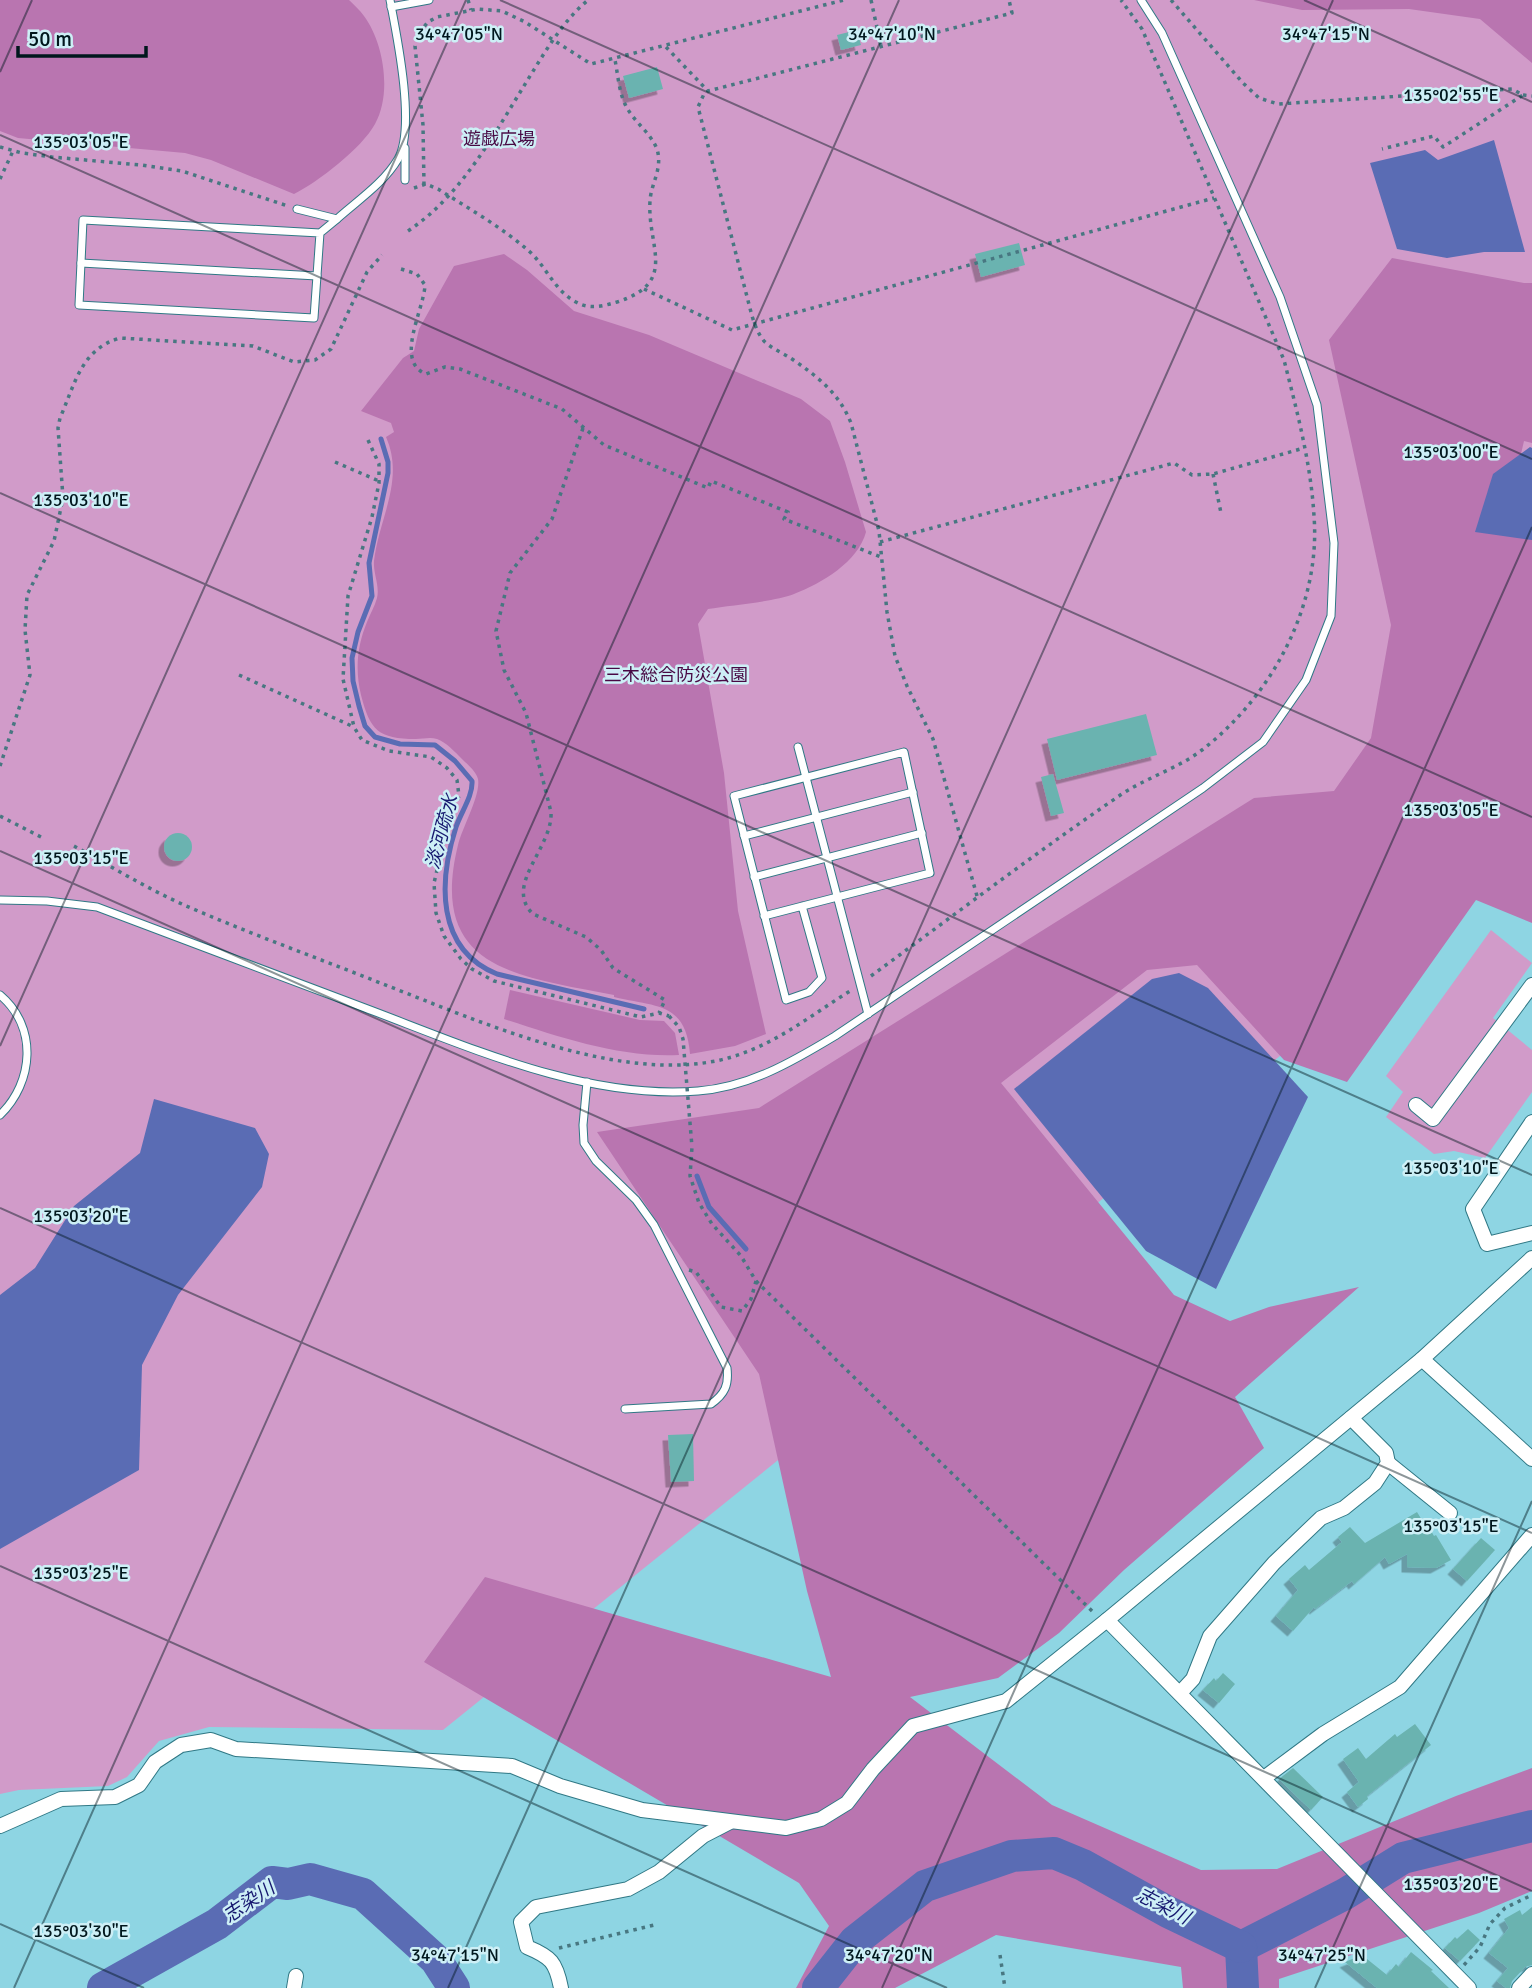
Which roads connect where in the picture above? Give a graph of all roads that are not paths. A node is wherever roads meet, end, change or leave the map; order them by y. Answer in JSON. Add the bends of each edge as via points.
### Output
{"nodes":[{"id":1,"x":429,"y":0,"type":"edge"},
{"id":2,"x":1141,"y":0,"type":"edge"},
{"id":3,"x":390,"y":3,"type":"edge"},
{"id":4,"x":405,"y":137,"type":"junction"},
{"id":5,"x":405,"y":180,"type":"dead end"},
{"id":6,"x":298,"y":209,"type":"road end"},
{"id":7,"x":337,"y":219,"type":"junction"},
{"id":8,"x":320,"y":233,"type":"junction"},
{"id":9,"x":81,"y":263,"type":"junction"},
{"id":10,"x":317,"y":276,"type":"junction"},
{"id":11,"x":798,"y":747,"type":"dead end"},
{"id":12,"x":806,"y":778,"type":"junction"},
{"id":13,"x":913,"y":792,"type":"junction"},
{"id":14,"x":816,"y":817,"type":"junction"},
{"id":15,"x":922,"y":833,"type":"junction"},
{"id":16,"x":744,"y":836,"type":"junction"},
{"id":17,"x":827,"y":858,"type":"junction"},
{"id":18,"x":754,"y":877,"type":"junction"},
{"id":19,"x":837,"y":897,"type":"junction"},
{"id":20,"x":0,"y":900,"type":"edge"},
{"id":21,"x":802,"y":906,"type":"junction"},
{"id":22,"x":764,"y":916,"type":"junction"},
{"id":23,"x":1532,"y":985,"type":"edge"},
{"id":24,"x":0,"y":995,"type":"edge"},
{"id":25,"x":868,"y":1014,"type":"junction"},
{"id":26,"x":587,"y":1082,"type":"junction"},
{"id":27,"x":1416,"y":1105,"type":"dead end"},
{"id":28,"x":0,"y":1115,"type":"edge"},
{"id":29,"x":1532,"y":1122,"type":"edge"},
{"id":30,"x":1532,"y":1233,"type":"edge"},
{"id":31,"x":1532,"y":1258,"type":"edge"},
{"id":32,"x":1422,"y":1359,"type":"junction"},
{"id":33,"x":625,"y":1409,"type":"dead end"},
{"id":34,"x":1351,"y":1418,"type":"junction"},
{"id":35,"x":1532,"y":1459,"type":"edge"},
{"id":36,"x":1388,"y":1463,"type":"junction"},
{"id":37,"x":1450,"y":1513,"type":"dead end"},
{"id":38,"x":1532,"y":1535,"type":"edge"},
{"id":39,"x":1107,"y":1620,"type":"junction"},
{"id":40,"x":1180,"y":1693,"type":"junction"},
{"id":41,"x":1264,"y":1778,"type":"junction"},
{"id":42,"x":730,"y":1822,"type":"junction"},
{"id":43,"x":0,"y":1826,"type":"edge"},
{"id":44,"x":1532,"y":1974,"type":"edge"},
{"id":45,"x":561,"y":1988,"type":"edge"},
{"id":46,"x":1469,"y":1988,"type":"edge"},
{"id":47,"x":1519,"y":1988,"type":"edge"}],
"edges":[{"from":1,"to":3,"type":"lane"},
{"from":2,"to":25,"type":"lane","via":[[1162,33],[1280,297],[1317,405],[1335,542],[1331,616],[1306,680],[1263,742],[1203,788]]},
{"from":3,"to":4,"type":"lane"},
{"from":4,"to":5,"type":"lane"},
{"from":4,"to":7,"type":"lane","via":[[392,168]]},
{"from":6,"to":7,"type":"lane"},
{"from":7,"to":8,"type":"lane"},
{"from":8,"to":9,"type":"lane","via":[[83,220]]},
{"from":8,"to":10,"type":"lane"},
{"from":9,"to":10,"type":"lane"},
{"from":9,"to":10,"type":"lane","via":[[79,305],[286,317],[314,318]]},
{"from":11,"to":12,"type":"lane"},
{"from":12,"to":13,"type":"lane","via":[[904,752]]},
{"from":12,"to":14,"type":"lane"},
{"from":12,"to":16,"type":"lane","via":[[734,796]]},
{"from":13,"to":14,"type":"lane"},
{"from":13,"to":15,"type":"lane"},
{"from":14,"to":16,"type":"lane"},
{"from":14,"to":17,"type":"lane"},
{"from":15,"to":17,"type":"lane"},
{"from":15,"to":19,"type":"lane","via":[[930,873]]},
{"from":16,"to":18,"type":"lane"},
{"from":17,"to":18,"type":"lane"},
{"from":17,"to":19,"type":"lane"},
{"from":18,"to":22,"type":"lane"},
{"from":19,"to":21,"type":"lane"},
{"from":19,"to":25,"type":"lane"},
{"from":20,"to":26,"type":"lane","via":[[97,908],[458,1044]]},
{"from":21,"to":22,"type":"lane"},
{"from":21,"to":22,"type":"lane","via":[[822,978],[809,992],[786,1000]]},
{"from":23,"to":27,"type":"street","via":[[1433,1119]]},
{"from":24,"to":28,"type":"lane","via":[[21,1022],[28,1058],[21,1087]]},
{"from":25,"to":26,"type":"lane","via":[[801,1057],[741,1083],[664,1092]]},
{"from":26,"to":33,"type":"lane","via":[[584,1143],[654,1225],[729,1378],[726,1389],[711,1404]]},
{"from":29,"to":30,"type":"street","via":[[1473,1209],[1487,1244]]},
{"from":31,"to":32,"type":"street"},
{"from":32,"to":34,"type":"street"},
{"from":32,"to":35,"type":"street"},
{"from":34,"to":36,"type":"street","via":[[1386,1453]]},
{"from":34,"to":39,"type":"street"},
{"from":36,"to":37,"type":"street"},
{"from":36,"to":40,"type":"street","via":[[1375,1483],[1344,1508],[1321,1518],[1274,1563],[1210,1636],[1193,1679]]},
{"from":38,"to":41,"type":"street","via":[[1400,1687],[1323,1734]]},
{"from":39,"to":40,"type":"street"},
{"from":39,"to":42,"type":"street","via":[[1006,1701],[913,1726],[846,1803],[821,1819],[786,1828]]},
{"from":40,"to":41,"type":"street"},
{"from":41,"to":46,"type":"street"},
{"from":42,"to":43,"type":"street","via":[[642,1810],[560,1786],[512,1766],[236,1749],[211,1740],[181,1745],[155,1762],[139,1785],[115,1797],[61,1799]]},
{"from":42,"to":45,"type":"street","via":[[628,1889],[536,1907],[521,1922],[527,1947],[544,1954],[557,1967]]},
{"from":44,"to":47,"type":"street"}]}
